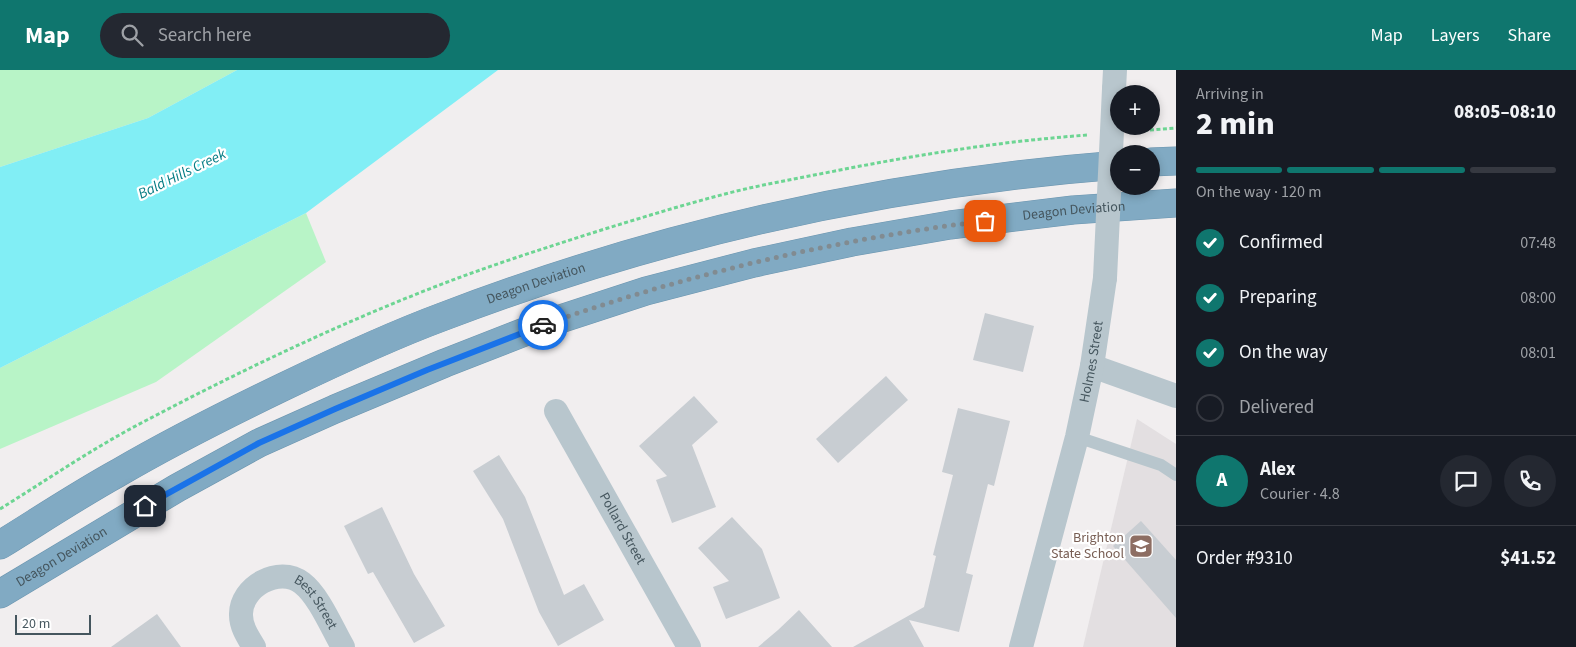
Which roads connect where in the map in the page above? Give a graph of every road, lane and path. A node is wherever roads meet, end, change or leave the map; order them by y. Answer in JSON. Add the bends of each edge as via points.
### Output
{"nodes":[{"id":1,"x":1115,"y":79,"type":"edge"},
{"id":2,"x":1176,"y":128,"type":"edge"},
{"id":3,"x":1160,"y":129,"type":"edge"},
{"id":4,"x":1176,"y":161,"type":"edge"},
{"id":5,"x":1160,"y":162,"type":"edge"},
{"id":6,"x":1110,"y":166,"type":"edge"},
{"id":7,"x":1176,"y":203,"type":"edge"},
{"id":8,"x":1092,"y":366,"type":"junction"},
{"id":9,"x":1176,"y":396,"type":"edge"},
{"id":10,"x":556,"y":411,"type":"dead end"},
{"id":11,"x":1077,"y":437,"type":"junction"},
{"id":12,"x":1176,"y":475,"type":"edge"},
{"id":13,"x":0,"y":545,"type":"edge"},
{"id":14,"x":0,"y":594,"type":"edge"},
{"id":15,"x":254,"y":647,"type":"edge"},
{"id":16,"x":343,"y":647,"type":"edge"},
{"id":17,"x":689,"y":647,"type":"edge"},
{"id":18,"x":1021,"y":647,"type":"edge"}],
"edges":[{"from":1,"to":8,"type":"street","name":"Holmes Street","bridge":true,"via":[[1105,278]]},
{"from":2,"to":3,"type":"path"},
{"from":4,"to":5,"type":"highway"},
{"from":6,"to":13,"type":"highway","name":"Deagon Deviation","via":[[957,182],[827,205],[703,234],[565,274],[441,317],[232,412],[117,473]]},
{"from":7,"to":14,"type":"highway","name":"Deagon Deviation","via":[[1072,210],[950,225],[852,242],[664,286],[545,324],[436,366],[259,443]]},
{"from":8,"to":9,"type":"street"},
{"from":8,"to":11,"type":"street","name":"Holmes Street"},
{"from":10,"to":17,"type":"street","name":"Pollard Street"},
{"from":11,"to":12,"type":"lane","via":[[1161,465]]},
{"from":11,"to":18,"type":"street","name":"Holmes Street"},
{"from":15,"to":16,"type":"street","name":"Best Street","via":[[244,630],[241,615],[243,599],[253,587],[268,579],[285,577],[300,581],[312,592]]}]}
